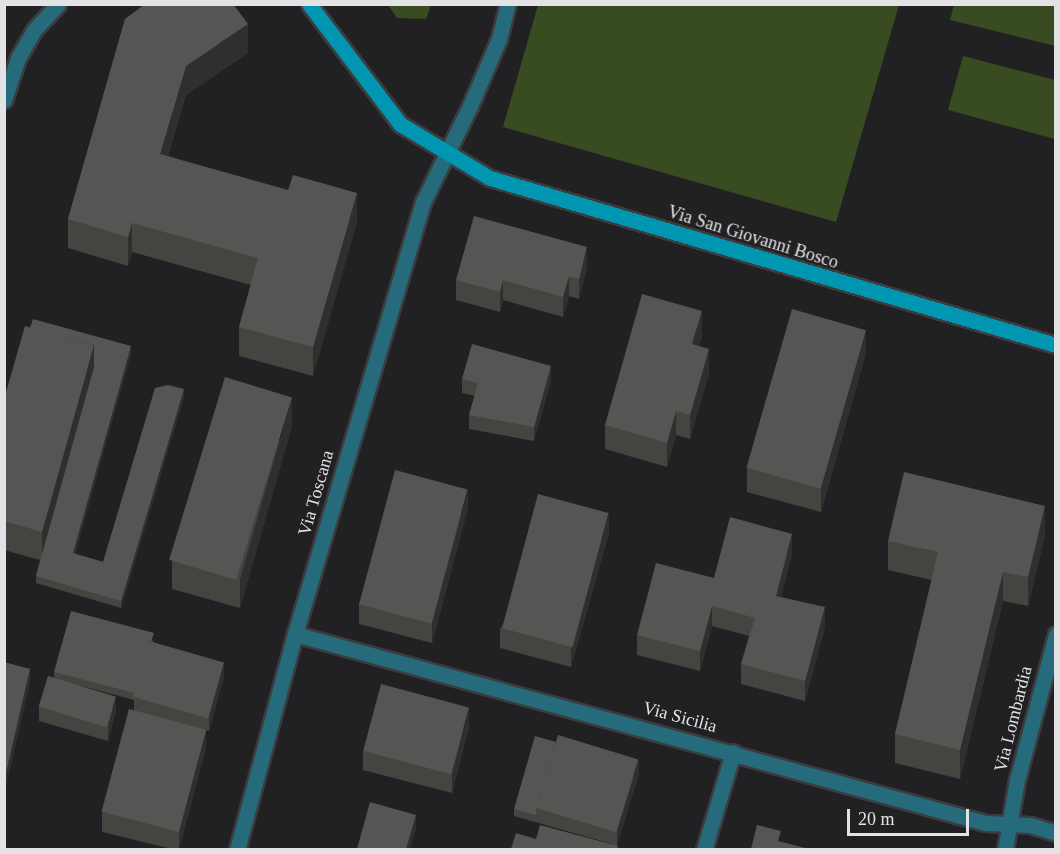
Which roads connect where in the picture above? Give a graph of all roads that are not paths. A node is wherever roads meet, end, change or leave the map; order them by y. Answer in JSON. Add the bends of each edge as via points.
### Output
{"nodes":[{"id":1,"x":58,"y":4,"type":"edge"},
{"id":2,"x":309,"y":4,"type":"edge"},
{"id":3,"x":508,"y":4,"type":"edge"},
{"id":4,"x":4,"y":100,"type":"edge"},
{"id":5,"x":446,"y":151,"type":"junction"},
{"id":6,"x":1056,"y":345,"type":"edge"},
{"id":7,"x":295,"y":634,"type":"junction"},
{"id":8,"x":1056,"y":634,"type":"edge"},
{"id":9,"x":733,"y":752,"type":"junction"},
{"id":10,"x":1009,"y":824,"type":"junction"},
{"id":11,"x":1056,"y":832,"type":"edge"},
{"id":12,"x":237,"y":849,"type":"edge"},
{"id":13,"x":704,"y":849,"type":"edge"},
{"id":14,"x":1005,"y":849,"type":"edge"}],
"edges":[{"from":1,"to":4,"type":"street","via":[[34,30],[18,58]]},
{"from":2,"to":5,"type":"street","name":"Via San Giovanni Bosco","via":[[400,124]]},
{"from":3,"to":5,"type":"street","via":[[491,58]]},
{"from":5,"to":6,"type":"street","name":"Via San Giovanni Bosco","via":[[490,178]]},
{"from":5,"to":7,"type":"street","name":"Via Toscana","via":[[423,202],[406,256]]},
{"from":7,"to":9,"type":"street","name":"Via Sicilia"},
{"from":7,"to":12,"type":"street","name":"Via Toscana"},
{"from":8,"to":10,"type":"street","name":"Via Lombardia"},
{"from":9,"to":10,"type":"street","name":"Via Sicilia","via":[[986,823]]},
{"from":9,"to":13,"type":"street"},
{"from":10,"to":11,"type":"street","name":"Via Sicilia"},
{"from":10,"to":14,"type":"street","name":"Via Lombardia"}]}
